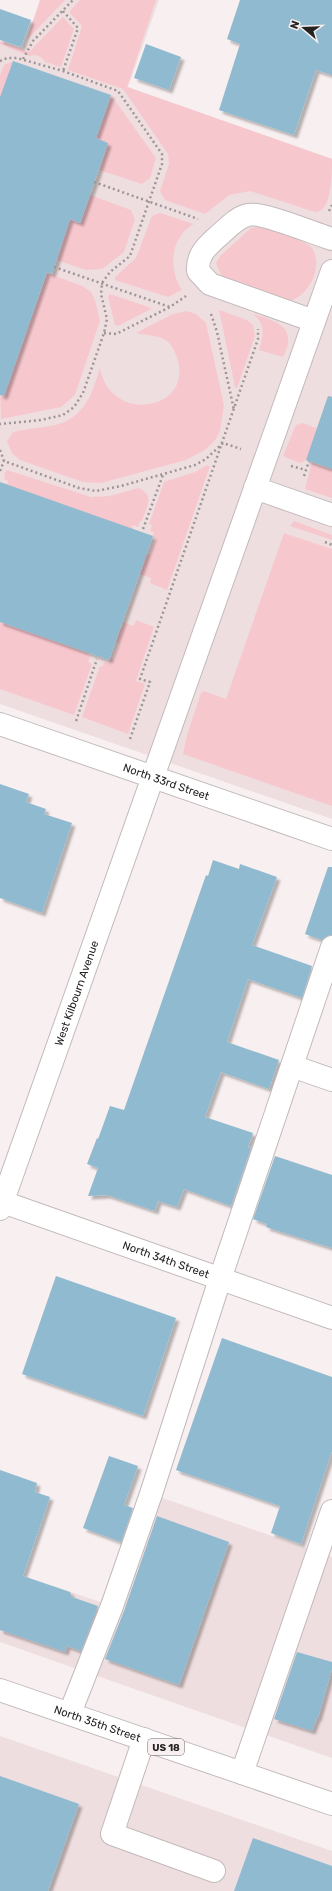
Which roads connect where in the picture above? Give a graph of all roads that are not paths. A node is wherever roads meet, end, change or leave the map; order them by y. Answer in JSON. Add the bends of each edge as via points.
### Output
{"nodes":[{"id":1,"x":332,"y":240,"type":"edge"},
{"id":2,"x":332,"y":271,"type":"edge"},
{"id":3,"x":314,"y":322,"type":"junction"},
{"id":4,"x":255,"y":488,"type":"junction"},
{"id":5,"x":332,"y":515,"type":"edge"},
{"id":6,"x":0,"y":724,"type":"edge"},
{"id":7,"x":153,"y":778,"type":"junction"},
{"id":8,"x":332,"y":839,"type":"edge"},
{"id":9,"x":332,"y":947,"type":"edge"},
{"id":10,"x":292,"y":1066,"type":"junction"},
{"id":11,"x":332,"y":1080,"type":"edge"},
{"id":12,"x":1,"y":1204,"type":"edge"},
{"id":13,"x":220,"y":1278,"type":"junction"},
{"id":14,"x":332,"y":1318,"type":"edge"},
{"id":15,"x":332,"y":1511,"type":"edge"},
{"id":16,"x":0,"y":1690,"type":"edge"},
{"id":17,"x":70,"y":1713,"type":"junction"},
{"id":18,"x":144,"y":1739,"type":"junction"},
{"id":19,"x":242,"y":1773,"type":"junction"},
{"id":20,"x":332,"y":1804,"type":"edge"},
{"id":21,"x":214,"y":1871,"type":"dead end"}],
"edges":[{"from":1,"to":3,"type":"street","via":[[262,215],[249,214],[239,218],[210,244],[197,263],[198,271],[210,284]]},
{"from":2,"to":3,"type":"street","name":"West Kilbourn Avenue"},
{"from":3,"to":4,"type":"street","name":"West Kilbourn Avenue"},
{"from":4,"to":5,"type":"street"},
{"from":4,"to":7,"type":"street","name":"West Kilbourn Avenue"},
{"from":6,"to":7,"type":"street","name":"North 33rd Street"},
{"from":7,"to":8,"type":"street","name":"North 33rd Street"},
{"from":7,"to":12,"type":"street","name":"West Kilbourn Avenue"},
{"from":9,"to":10,"type":"street"},
{"from":10,"to":11,"type":"street"},
{"from":10,"to":13,"type":"street"},
{"from":12,"to":13,"type":"street","name":"North 34th Street"},
{"from":13,"to":14,"type":"street","name":"North 34th Street"},
{"from":13,"to":17,"type":"street","via":[[122,1576]]},
{"from":15,"to":19,"type":"street"},
{"from":16,"to":17,"type":"street","name":"North 35th Street","number":"US 18"},
{"from":17,"to":18,"type":"street","name":"North 35th Street","number":"US 18"},
{"from":18,"to":19,"type":"street","name":"North 35th Street","number":"US 18"},
{"from":18,"to":21,"type":"street","via":[[112,1834]]},
{"from":19,"to":20,"type":"street","name":"North 35th Street","number":"US 18"}]}
